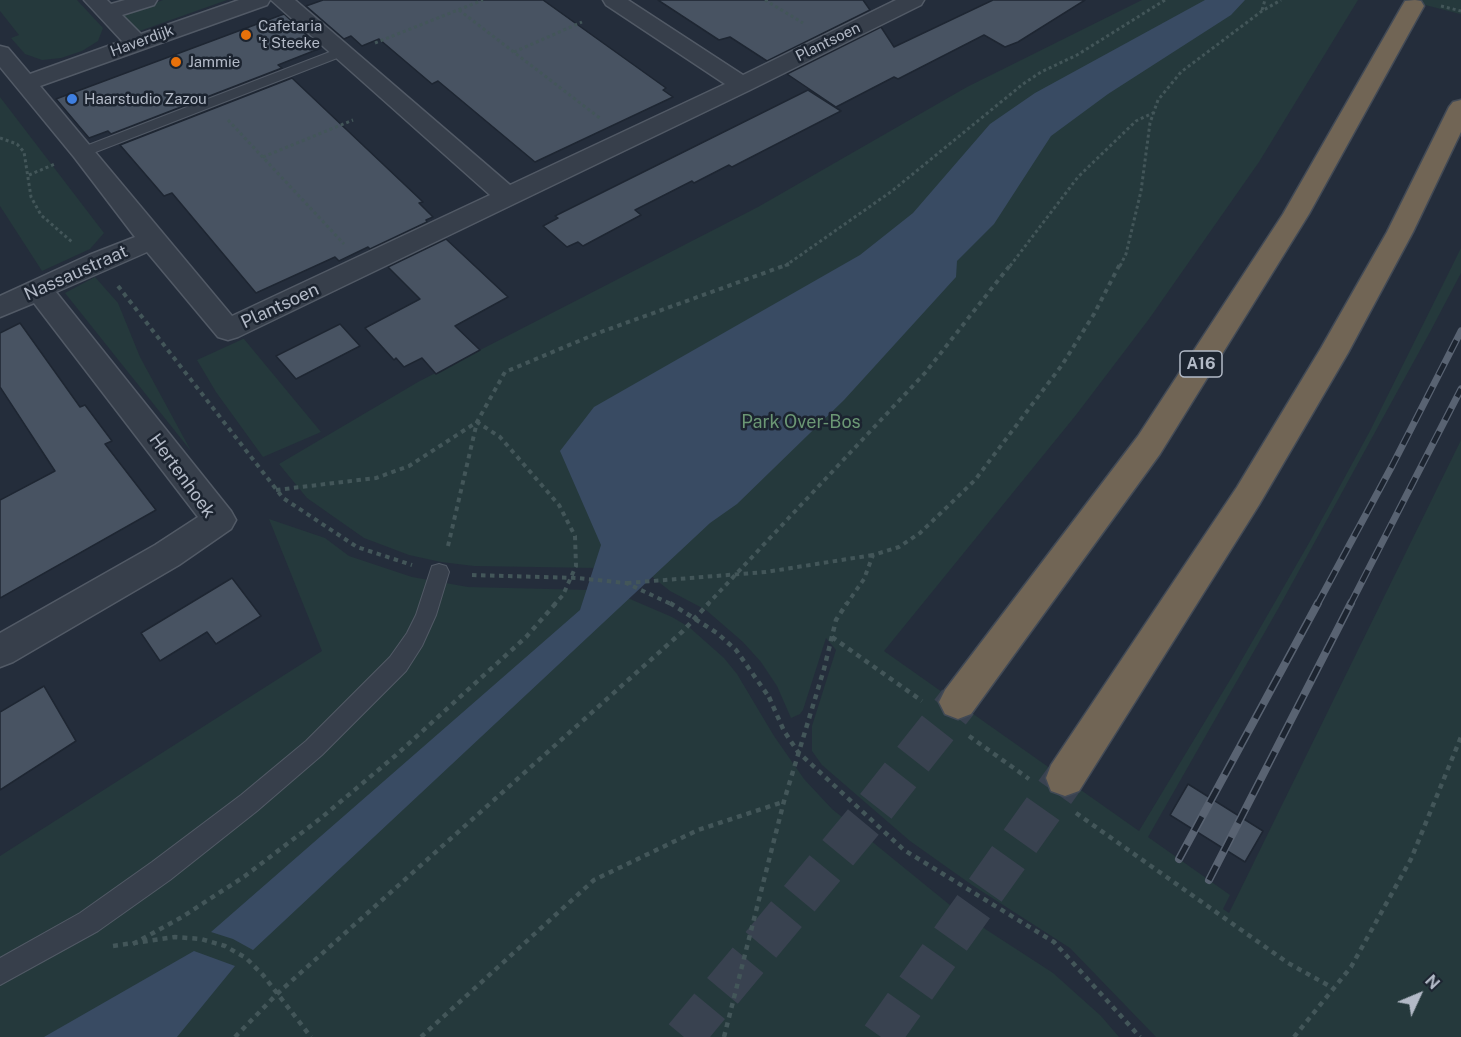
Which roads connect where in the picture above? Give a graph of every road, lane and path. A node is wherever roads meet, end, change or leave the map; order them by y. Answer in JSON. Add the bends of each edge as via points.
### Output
{"nodes":[{"id":1,"x":146,"y":0,"type":"edge"},
{"id":2,"x":259,"y":0,"type":"edge"},
{"id":3,"x":282,"y":0,"type":"edge"},
{"id":4,"x":483,"y":0,"type":"edge"},
{"id":5,"x":614,"y":0,"type":"edge"},
{"id":6,"x":765,"y":0,"type":"edge"},
{"id":7,"x":913,"y":0,"type":"edge"},
{"id":8,"x":1165,"y":0,"type":"edge"},
{"id":9,"x":1264,"y":0,"type":"edge"},
{"id":10,"x":1281,"y":0,"type":"edge"},
{"id":11,"x":1413,"y":6,"type":"dead end"},
{"id":12,"x":101,"y":7,"type":"edge"},
{"id":13,"x":459,"y":10,"type":"junction"},
{"id":14,"x":1262,"y":11,"type":"junction"},
{"id":15,"x":582,"y":22,"type":"dead end"},
{"id":16,"x":831,"y":41,"type":"junction"},
{"id":17,"x":137,"y":43,"type":"junction"},
{"id":18,"x":514,"y":52,"type":"junction"},
{"id":19,"x":0,"y":53,"type":"edge"},
{"id":20,"x":342,"y":53,"type":"junction"},
{"id":21,"x":25,"y":83,"type":"junction"},
{"id":22,"x":742,"y":85,"type":"junction"},
{"id":23,"x":211,"y":102,"type":"junction"},
{"id":24,"x":1461,"y":107,"type":"edge"},
{"id":25,"x":1153,"y":112,"type":"junction"},
{"id":26,"x":353,"y":120,"type":"dead end"},
{"id":27,"x":0,"y":138,"type":"edge"},
{"id":28,"x":627,"y":140,"type":"junction"},
{"id":29,"x":83,"y":152,"type":"junction"},
{"id":30,"x":263,"y":157,"type":"junction"},
{"id":31,"x":507,"y":196,"type":"junction"},
{"id":32,"x":152,"y":240,"type":"junction"},
{"id":33,"x":99,"y":261,"type":"junction"},
{"id":34,"x":365,"y":266,"type":"junction"},
{"id":35,"x":38,"y":289,"type":"junction"},
{"id":36,"x":0,"y":307,"type":"edge"},
{"id":37,"x":873,"y":555,"type":"junction"},
{"id":38,"x":439,"y":572,"type":"junction"},
{"id":39,"x":626,"y":583,"type":"junction"},
{"id":40,"x":832,"y":637,"type":"junction"},
{"id":41,"x":0,"y":651,"type":"edge"},
{"id":42,"x":958,"y":702,"type":"tunnel mouth"},
{"id":43,"x":928,"y":706,"type":"dead end"},
{"id":44,"x":967,"y":734,"type":"dead end"},
{"id":45,"x":1461,"y":737,"type":"edge"},
{"id":46,"x":798,"y":752,"type":"junction"},
{"id":47,"x":1065,"y":778,"type":"tunnel mouth"},
{"id":48,"x":1034,"y":783,"type":"dead end"},
{"id":49,"x":784,"y":801,"type":"junction"},
{"id":50,"x":1073,"y":811,"type":"dead end"},
{"id":51,"x":133,"y":944,"type":"dead end"},
{"id":52,"x":0,"y":972,"type":"edge"},
{"id":53,"x":1333,"y":988,"type":"junction"},
{"id":54,"x":278,"y":993,"type":"junction"},
{"id":55,"x":235,"y":1037,"type":"edge"},
{"id":56,"x":311,"y":1037,"type":"edge"},
{"id":57,"x":421,"y":1037,"type":"edge"},
{"id":58,"x":724,"y":1037,"type":"edge"},
{"id":59,"x":1140,"y":1037,"type":"edge"},
{"id":60,"x":1294,"y":1037,"type":"edge"}],
"edges":[{"from":1,"to":12,"type":"street"},
{"from":2,"to":17,"type":"street","name":"Haverdijk"},
{"from":3,"to":20,"type":"street"},
{"from":4,"to":13,"type":"path"},
{"from":5,"to":22,"type":"street"},
{"from":6,"to":16,"type":"path"},
{"from":7,"to":16,"type":"street","name":"Plantsoen"},
{"from":8,"to":38,"type":"path","via":[[1023,84],[892,191],[790,264],[598,333],[505,372],[477,422],[445,562]]},
{"from":9,"to":14,"type":"path"},
{"from":10,"to":14,"type":"path"},
{"from":11,"to":42,"type":"highway","number":"A16","via":[[1296,214],[1149,445]]},
{"from":12,"to":17,"type":"street"},
{"from":13,"to":18,"type":"path"},
{"from":13,"to":20,"type":"path"},
{"from":14,"to":25,"type":"path","via":[[1181,72]]},
{"from":15,"to":18,"type":"path"},
{"from":16,"to":22,"type":"street","name":"Plantsoen"},
{"from":17,"to":21,"type":"street","name":"Haverdijk"},
{"from":18,"to":28,"type":"path"},
{"from":19,"to":21,"type":"street","name":"Plantsoen"},
{"from":20,"to":23,"type":"lane"},
{"from":20,"to":31,"type":"street"},
{"from":21,"to":29,"type":"street","name":"Plantsoen"},
{"from":22,"to":28,"type":"street","name":"Plantsoen"},
{"from":23,"to":29,"type":"lane"},
{"from":23,"to":30,"type":"path"},
{"from":24,"to":47,"type":"highway","via":[[1400,232],[1327,363],[1248,496]]},
{"from":25,"to":37,"type":"path","via":[[1141,191],[1125,254],[1094,314],[1062,364],[975,480],[920,533],[899,547]]},
{"from":25,"to":54,"type":"path","via":[[1136,121],[1078,177],[925,373],[683,631]]},
{"from":26,"to":30,"type":"path"},
{"from":27,"to":33,"type":"path","via":[[17,144],[24,152],[31,197],[41,215]]},
{"from":28,"to":31,"type":"street","name":"Plantsoen"},
{"from":29,"to":32,"type":"street","name":"Plantsoen"},
{"from":30,"to":34,"type":"path"},
{"from":31,"to":34,"type":"street","name":"Plantsoen"},
{"from":32,"to":33,"type":"street","name":"Nassaustraat"},
{"from":32,"to":34,"type":"street","name":"Plantsoen","via":[[228,330]]},
{"from":33,"to":35,"type":"street","name":"Nassaustraat"},
{"from":33,"to":38,"type":"path","via":[[283,498],[357,548]]},
{"from":35,"to":36,"type":"street","name":"Nassaustraat"},
{"from":35,"to":41,"type":"street","name":"Hertenhoek","via":[[219,520]]},
{"from":37,"to":39,"type":"path","bridge":true,"via":[[766,572]]},
{"from":37,"to":40,"type":"path","via":[[864,579],[836,620]]},
{"from":38,"to":39,"type":"path","bridge":true},
{"from":38,"to":52,"type":"lane","via":[[426,615],[398,664],[314,748],[161,871],[89,922]]},
{"from":39,"to":46,"type":"path","bridge":true,"via":[[672,603],[736,650],[769,697]]},
{"from":40,"to":43,"type":"path"},
{"from":40,"to":46,"type":"path"},
{"from":44,"to":48,"type":"path"},
{"from":45,"to":53,"type":"path","via":[[1411,859],[1351,967]]},
{"from":46,"to":49,"type":"path"},
{"from":46,"to":59,"type":"path","via":[[904,850],[1054,942]]},
{"from":49,"to":57,"type":"path","via":[[698,830],[594,880]]},
{"from":49,"to":58,"type":"path"},
{"from":50,"to":53,"type":"path","via":[[1288,963]]},
{"from":51,"to":54,"type":"path","via":[[175,937],[225,946],[246,958]]},
{"from":53,"to":60,"type":"path"},
{"from":54,"to":55,"type":"path"},
{"from":54,"to":56,"type":"path"}]}
